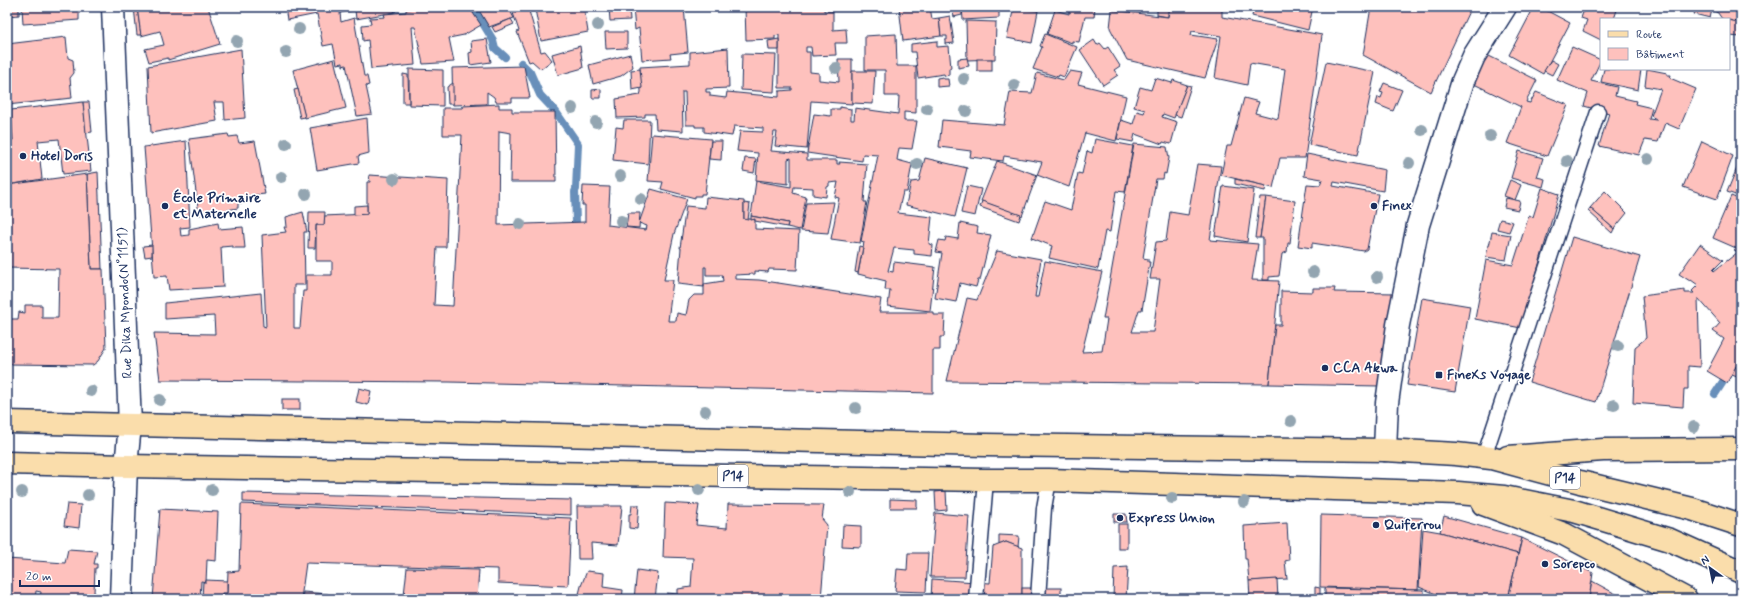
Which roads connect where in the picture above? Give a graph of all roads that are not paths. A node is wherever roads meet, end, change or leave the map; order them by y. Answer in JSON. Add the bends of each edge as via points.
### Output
{"nodes":[{"id":1,"x":113,"y":7,"type":"edge"},
{"id":2,"x":1506,"y":7,"type":"edge"},
{"id":3,"x":1598,"y":112,"type":"dead end"},
{"id":4,"x":7,"y":422,"type":"edge"},
{"id":5,"x":130,"y":425,"type":"junction"},
{"id":6,"x":1741,"y":449,"type":"edge"},
{"id":7,"x":1385,"y":450,"type":"junction"},
{"id":8,"x":1488,"y":457,"type":"junction"},
{"id":9,"x":7,"y":463,"type":"edge"},
{"id":10,"x":126,"y":466,"type":"junction"},
{"id":11,"x":986,"y":480,"type":"junction"},
{"id":12,"x":1049,"y":480,"type":"junction"},
{"id":13,"x":1458,"y":493,"type":"junction"},
{"id":14,"x":1741,"y":525,"type":"edge"},
{"id":15,"x":1741,"y":572,"type":"edge"},
{"id":16,"x":121,"y":599,"type":"edge"},
{"id":17,"x":976,"y":599,"type":"edge"},
{"id":18,"x":1038,"y":599,"type":"edge"},
{"id":19,"x":1686,"y":599,"type":"edge"}],
"edges":[{"from":1,"to":5,"type":"street","name":"Rue Dika Mpondo(N°1151)"},
{"from":2,"to":7,"type":"street","via":[[1474,56],[1463,81],[1418,225],[1398,325],[1388,395]]},
{"from":3,"to":8,"type":"lane"},
{"from":4,"to":5,"type":"main road","number":"P14"},
{"from":5,"to":7,"type":"main road","number":"P14","via":[[970,445]]},
{"from":5,"to":10,"type":"street","name":"Rue Dika Mpondo(N°1151)"},
{"from":6,"to":8,"type":"main road","via":[[1603,450]]},
{"from":7,"to":8,"type":"main road","number":"P14"},
{"from":8,"to":14,"type":"main road","number":"P14","via":[[1692,509]]},
{"from":9,"to":10,"type":"main road","number":"P14"},
{"from":10,"to":11,"type":"main road","number":"P14"},
{"from":10,"to":16,"type":"street","name":"Rue Dika Mpondo(N°1151)"},
{"from":11,"to":12,"type":"main road","number":"P14"},
{"from":11,"to":17,"type":"lane"},
{"from":12,"to":13,"type":"main road","number":"P14"},
{"from":12,"to":18,"type":"lane","via":[[1044,508]]},
{"from":13,"to":15,"type":"main road","number":"P14","via":[[1504,497],[1574,511],[1670,540]]},
{"from":13,"to":19,"type":"main road","via":[[1564,534]]}]}
